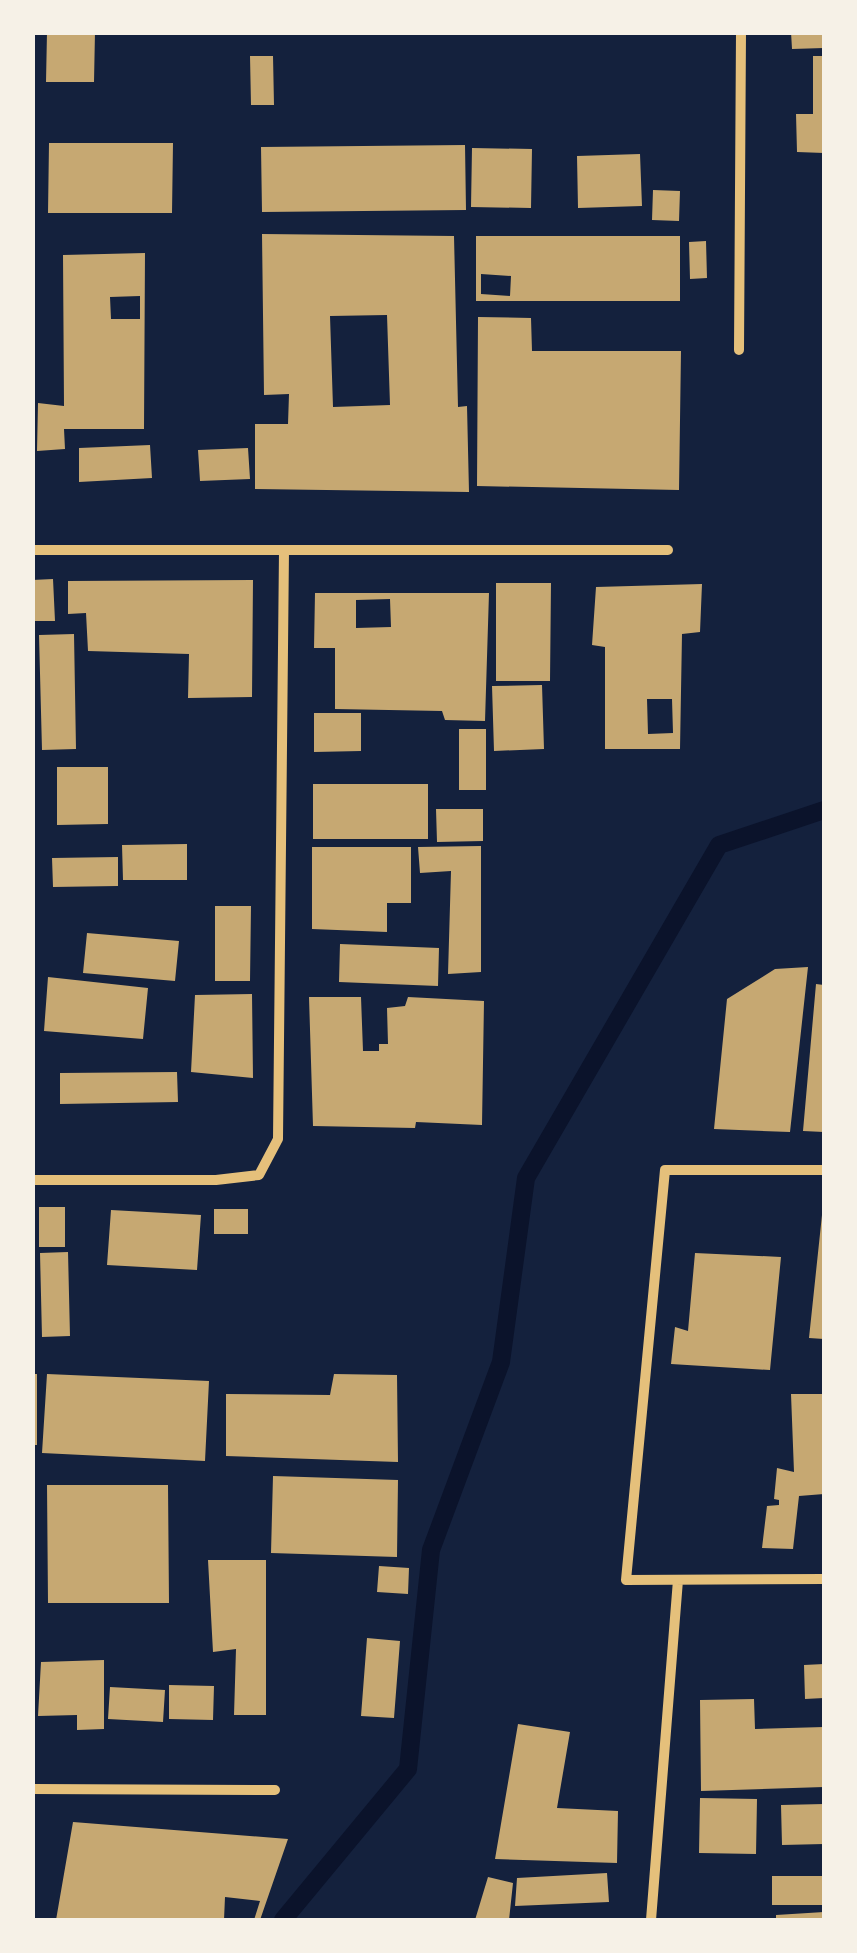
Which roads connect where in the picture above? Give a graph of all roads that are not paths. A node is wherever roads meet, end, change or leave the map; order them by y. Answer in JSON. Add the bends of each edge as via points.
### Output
{"nodes":[{"id":1,"x":741,"y":32,"type":"edge"},
{"id":2,"x":739,"y":350,"type":"dead end"},
{"id":3,"x":32,"y":550,"type":"edge"},
{"id":4,"x":284,"y":550,"type":"junction"},
{"id":5,"x":668,"y":550,"type":"dead end"},
{"id":6,"x":824,"y":1170,"type":"edge"},
{"id":7,"x":32,"y":1180,"type":"edge"},
{"id":8,"x":824,"y":1579,"type":"edge"},
{"id":9,"x":678,"y":1580,"type":"junction"},
{"id":10,"x":32,"y":1789,"type":"edge"},
{"id":11,"x":275,"y":1790,"type":"dead end"},
{"id":12,"x":651,"y":1920,"type":"edge"}],
"edges":[{"from":1,"to":2,"type":"street"},
{"from":3,"to":4,"type":"street"},
{"from":4,"to":5,"type":"street"},
{"from":4,"to":7,"type":"street","via":[[278,1139],[258,1175]]},
{"from":6,"to":9,"type":"street","via":[[665,1170],[626,1580]]},
{"from":8,"to":9,"type":"street"},
{"from":9,"to":12,"type":"street"},
{"from":10,"to":11,"type":"street"}]}
